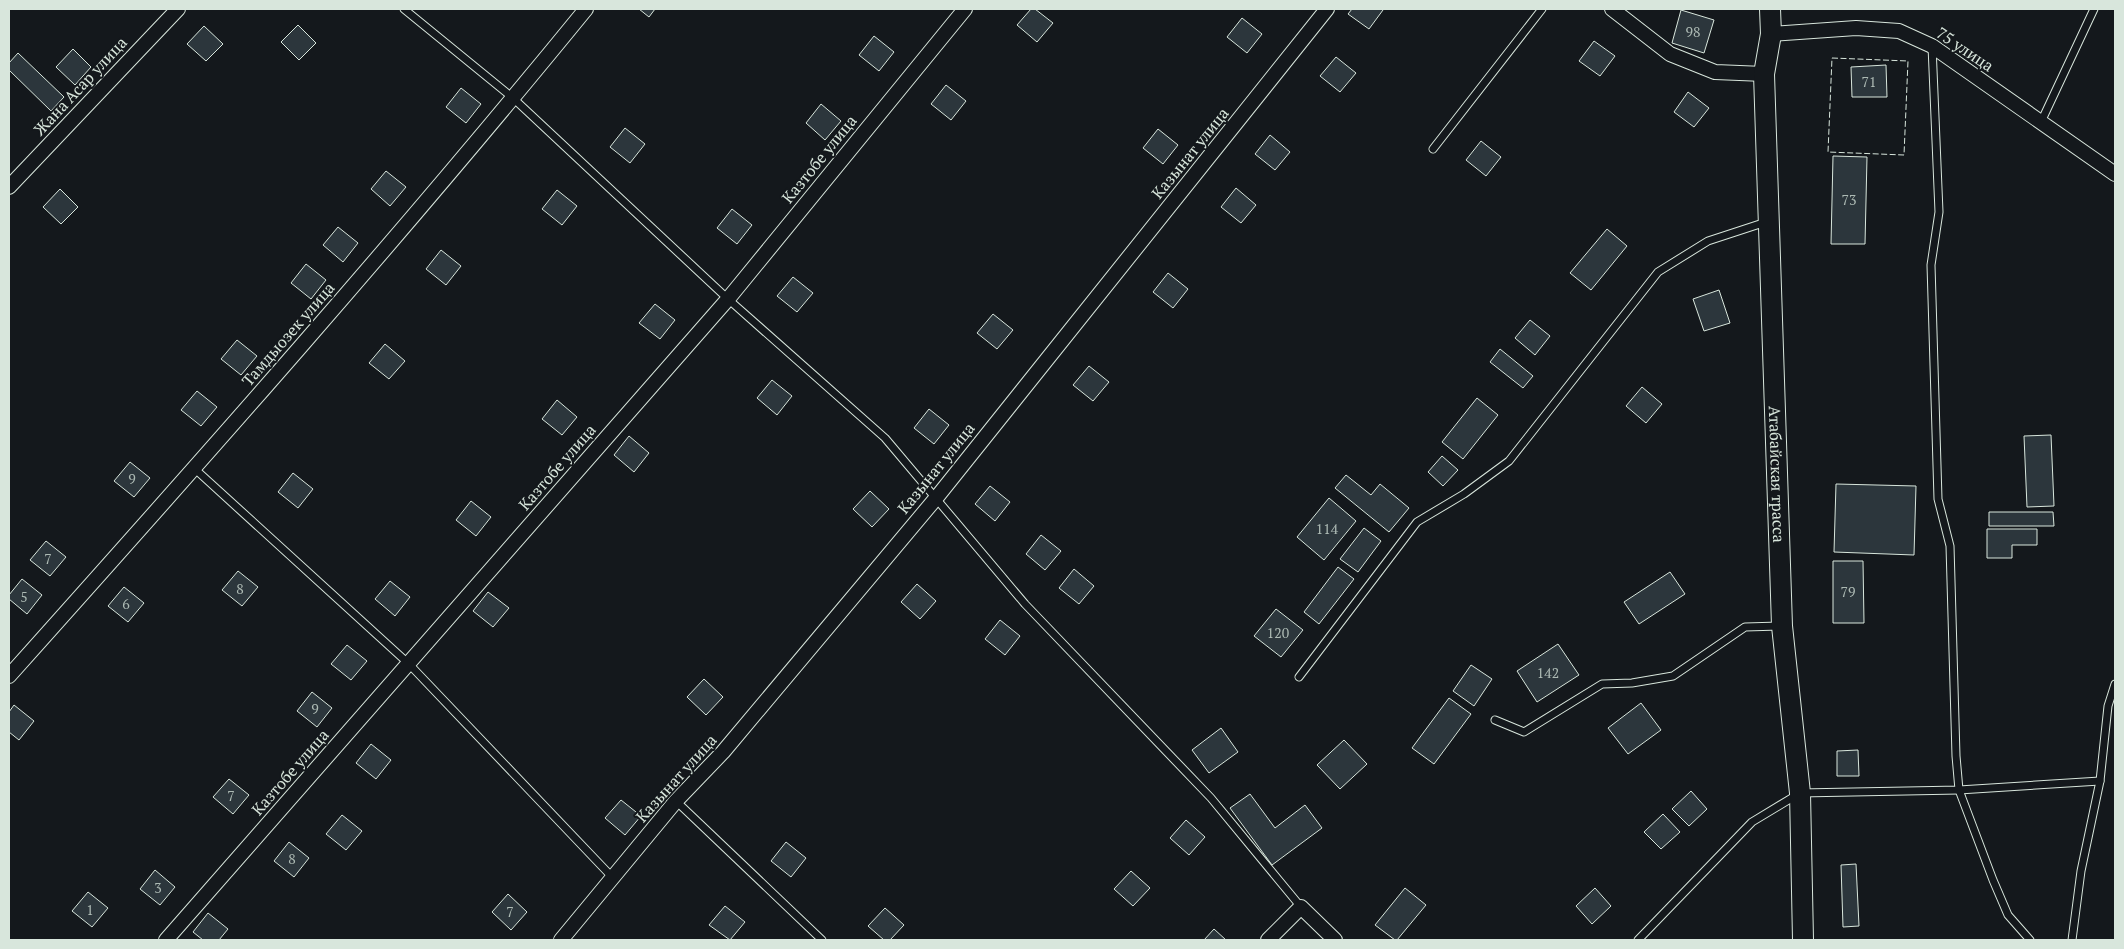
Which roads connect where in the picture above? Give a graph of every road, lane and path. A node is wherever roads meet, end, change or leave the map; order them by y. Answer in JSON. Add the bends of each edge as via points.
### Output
{"nodes":[{"id":1,"x":178,"y":9,"type":"edge"},
{"id":2,"x":404,"y":9,"type":"edge"},
{"id":3,"x":586,"y":9,"type":"edge"},
{"id":4,"x":965,"y":9,"type":"edge"},
{"id":5,"x":1328,"y":9,"type":"edge"},
{"id":6,"x":1542,"y":9,"type":"edge"},
{"id":7,"x":1612,"y":9,"type":"edge"},
{"id":8,"x":1770,"y":9,"type":"edge"},
{"id":9,"x":2094,"y":9,"type":"edge"},
{"id":10,"x":1771,"y":34,"type":"junction"},
{"id":11,"x":1932,"y":46,"type":"junction"},
{"id":12,"x":1764,"y":74,"type":"junction"},
{"id":13,"x":514,"y":98,"type":"junction"},
{"id":14,"x":2041,"y":122,"type":"junction"},
{"id":15,"x":1433,"y":149,"type":"dead end"},
{"id":16,"x":2115,"y":174,"type":"edge"},
{"id":17,"x":9,"y":187,"type":"edge"},
{"id":18,"x":1769,"y":221,"type":"junction"},
{"id":19,"x":728,"y":299,"type":"junction"},
{"id":20,"x":195,"y":469,"type":"junction"},
{"id":21,"x":936,"y":497,"type":"junction"},
{"id":22,"x":1782,"y":626,"type":"junction"},
{"id":23,"x":409,"y":664,"type":"junction"},
{"id":24,"x":9,"y":676,"type":"edge"},
{"id":25,"x":1299,"y":677,"type":"dead end"},
{"id":26,"x":2115,"y":684,"type":"edge"},
{"id":27,"x":1495,"y":720,"type":"dead end"},
{"id":28,"x":2100,"y":781,"type":"junction"},
{"id":29,"x":1959,"y":790,"type":"junction"},
{"id":30,"x":1800,"y":794,"type":"junction"},
{"id":31,"x":676,"y":802,"type":"junction"},
{"id":32,"x":614,"y":879,"type":"junction"},
{"id":33,"x":1301,"y":907,"type":"junction"},
{"id":34,"x":166,"y":940,"type":"edge"},
{"id":35,"x":561,"y":940,"type":"edge"},
{"id":36,"x":822,"y":940,"type":"edge"},
{"id":37,"x":1268,"y":940,"type":"edge"},
{"id":38,"x":1335,"y":940,"type":"edge"},
{"id":39,"x":1638,"y":940,"type":"edge"},
{"id":40,"x":1803,"y":940,"type":"edge"},
{"id":41,"x":2030,"y":940,"type":"edge"},
{"id":42,"x":2072,"y":940,"type":"edge"}],
"edges":[{"from":1,"to":17,"type":"street","name":"Жана Асар улица"},
{"from":2,"to":13,"type":"lane"},
{"from":3,"to":13,"type":"street","name":"Тамдыозек улица"},
{"from":4,"to":19,"type":"street","name":"Казтобе улица"},
{"from":5,"to":21,"type":"street","name":"Казынат улица"},
{"from":6,"to":15,"type":"lane"},
{"from":7,"to":12,"type":"street","via":[[1670,54],[1715,72]]},
{"from":8,"to":10,"type":"main road","name":"Атабайская трасса"},
{"from":9,"to":14,"type":"lane"},
{"from":10,"to":11,"type":"street","name":"75 улица","via":[[1856,28],[1890,30]]},
{"from":10,"to":12,"type":"main road","name":"Атабайская трасса"},
{"from":11,"to":14,"type":"street","name":"75 улица"},
{"from":11,"to":29,"type":"lane","via":[[1939,212],[1931,265],[1938,499],[1950,546]]},
{"from":12,"to":18,"type":"main road","name":"Атабайская трасса"},
{"from":13,"to":19,"type":"lane"},
{"from":13,"to":20,"type":"street","name":"Тамдыозек улица"},
{"from":14,"to":16,"type":"street","name":"75 улица"},
{"from":18,"to":22,"type":"main road","name":"Атабайская трасса"},
{"from":18,"to":25,"type":"lane","via":[[1708,241],[1658,272],[1509,461],[1464,494],[1417,522]]},
{"from":19,"to":21,"type":"lane","via":[[885,438]]},
{"from":19,"to":23,"type":"street","name":"Казтобе улица"},
{"from":20,"to":23,"type":"lane"},
{"from":20,"to":24,"type":"street","name":"Тамдыозек улица"},
{"from":21,"to":31,"type":"street","name":"Казынат улица","via":[[723,752]]},
{"from":21,"to":33,"type":"lane","via":[[1026,604],[1211,798]]},
{"from":22,"to":27,"type":"lane","via":[[1745,627],[1673,676],[1602,684],[1524,732]]},
{"from":22,"to":30,"type":"main road","name":"Атабайская трасса"},
{"from":23,"to":32,"type":"lane"},
{"from":23,"to":34,"type":"street","name":"Казтобе улица"},
{"from":26,"to":28,"type":"lane","via":[[2108,706]]},
{"from":28,"to":29,"type":"lane"},
{"from":28,"to":42,"type":"lane","via":[[2081,870]]},
{"from":29,"to":30,"type":"lane"},
{"from":29,"to":41,"type":"lane","via":[[2008,915]]},
{"from":30,"to":39,"type":"lane","via":[[1752,822]]},
{"from":30,"to":40,"type":"main road","name":"Атабайская трасса"},
{"from":31,"to":32,"type":"street","name":"Казынат улица"},
{"from":31,"to":36,"type":"lane"},
{"from":32,"to":35,"type":"street","name":"Казынат улица"},
{"from":33,"to":37,"type":"street"},
{"from":33,"to":38,"type":"street"}]}
